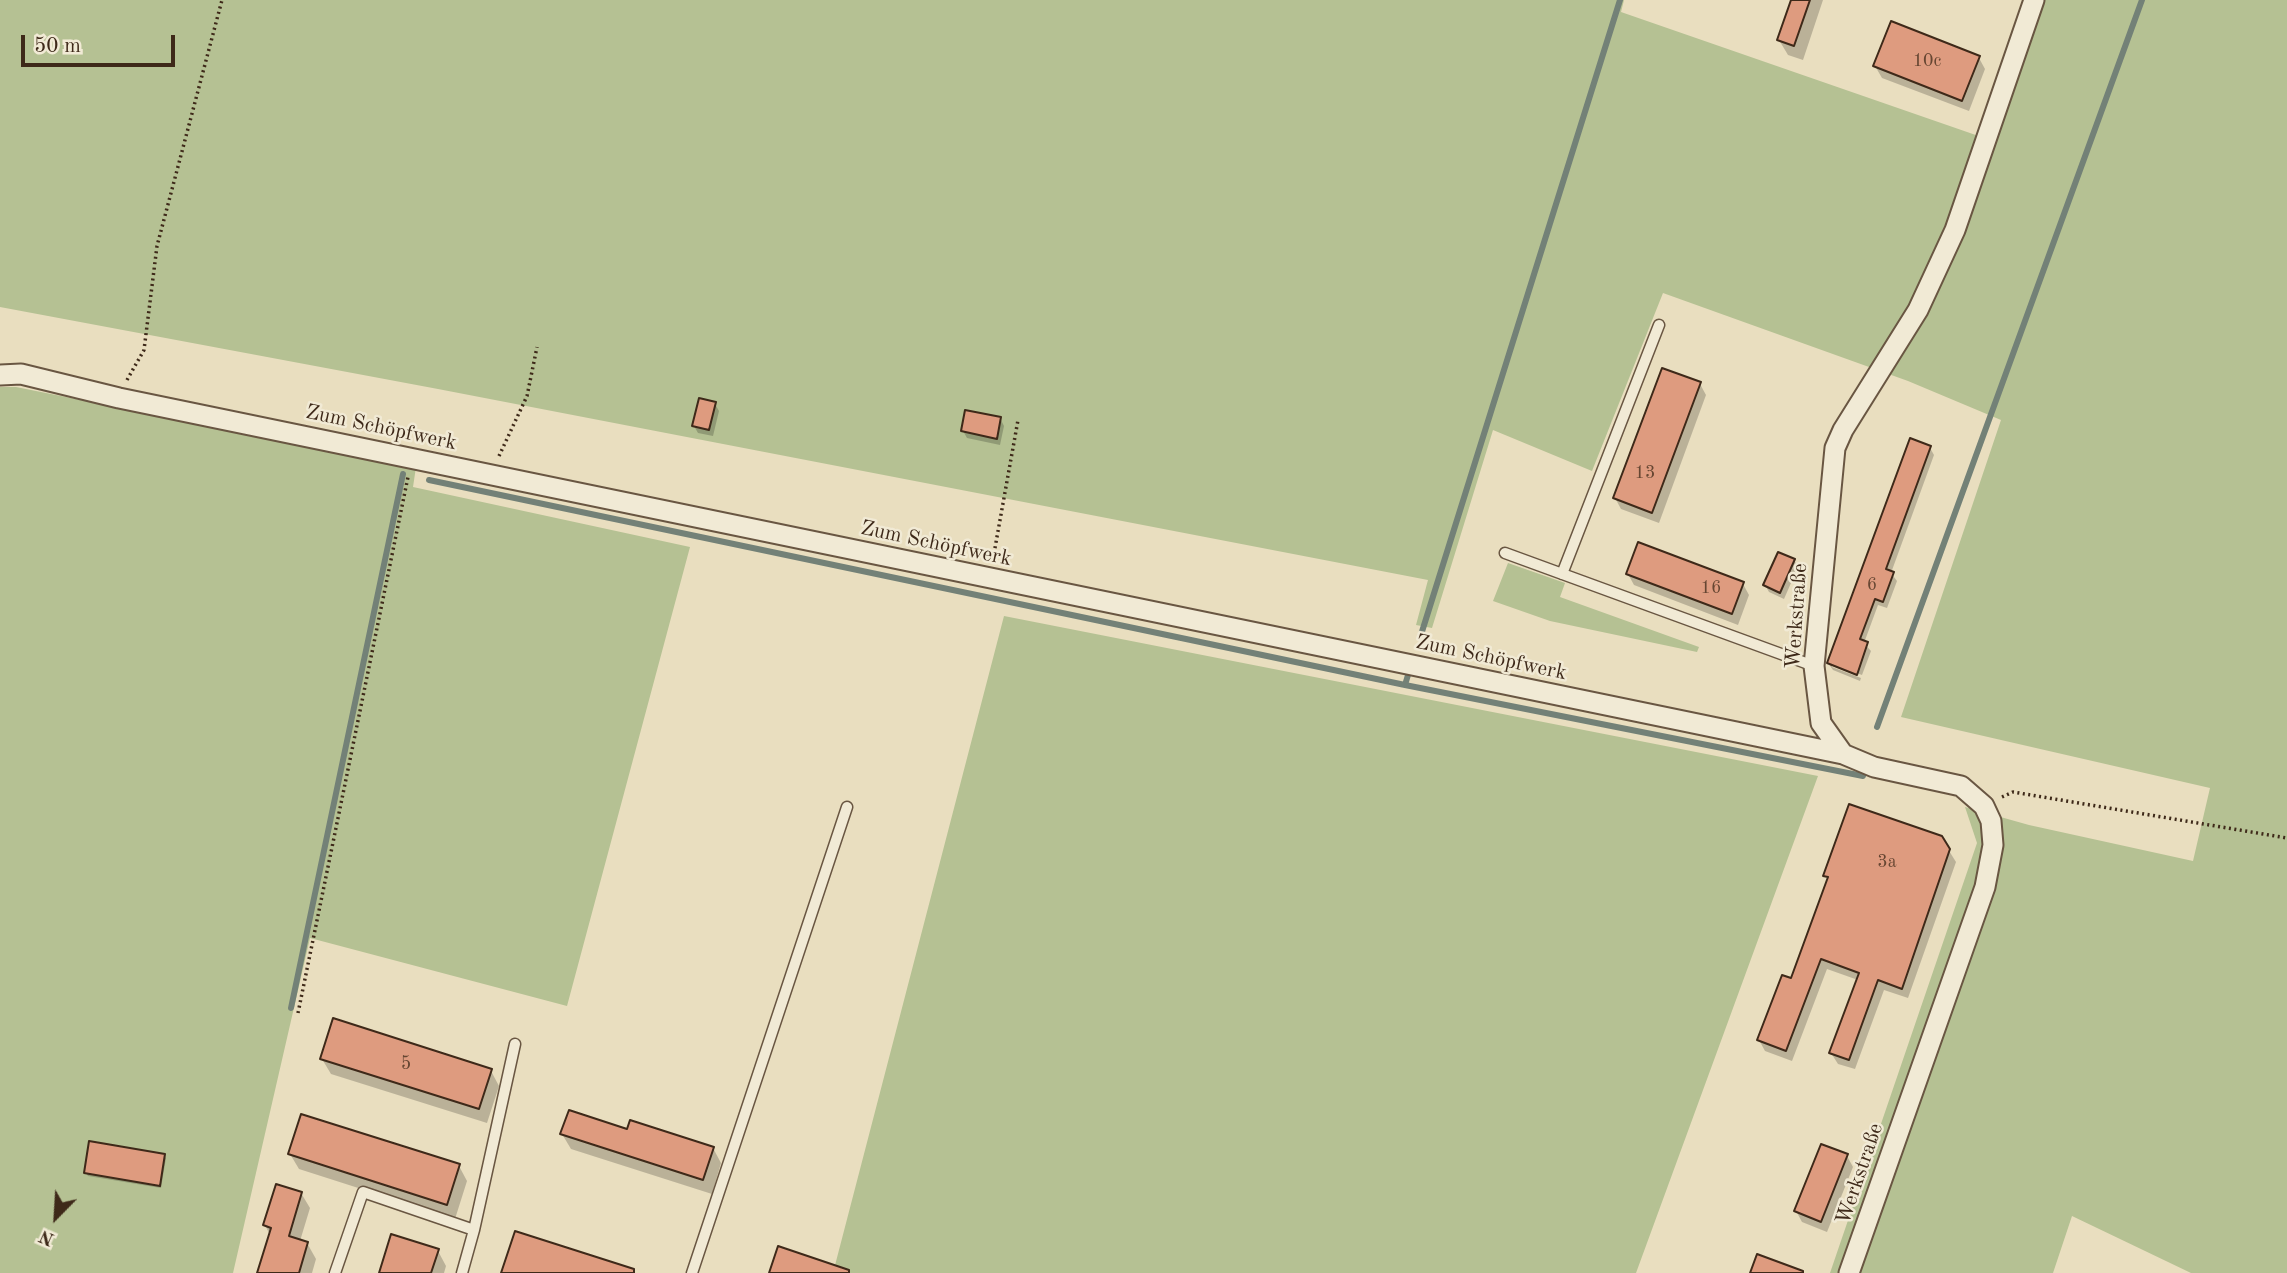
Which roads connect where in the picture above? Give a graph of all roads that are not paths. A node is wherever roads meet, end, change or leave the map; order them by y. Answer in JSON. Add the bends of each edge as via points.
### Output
{"nodes":[{"id":1,"x":2034,"y":0,"type":"edge"},
{"id":2,"x":1659,"y":325,"type":"dead end"},
{"id":3,"x":0,"y":366,"type":"edge"},
{"id":4,"x":21,"y":374,"type":"junction"},
{"id":5,"x":0,"y":375,"type":"edge"},
{"id":6,"x":1506,"y":553,"type":"dead end"},
{"id":7,"x":1562,"y":574,"type":"junction"},
{"id":8,"x":1814,"y":666,"type":"junction"},
{"id":9,"x":1843,"y":754,"type":"junction"},
{"id":10,"x":847,"y":807,"type":"dead end"},
{"id":11,"x":515,"y":1044,"type":"dead end"},
{"id":12,"x":474,"y":1230,"type":"junction"},
{"id":13,"x":335,"y":1273,"type":"edge"},
{"id":14,"x":462,"y":1273,"type":"edge"},
{"id":15,"x":692,"y":1273,"type":"edge"},
{"id":16,"x":1849,"y":1273,"type":"edge"}],
"edges":[{"from":1,"to":8,"type":"street","name":"Werkstraße","via":[[1955,230],[1917,310],[1835,448]]},
{"from":2,"to":7,"type":"lane"},
{"from":3,"to":4,"type":"street","name":"Zum Schöpfwerk"},
{"from":4,"to":5,"type":"street","name":"Zum Schöpfwerk"},
{"from":4,"to":9,"type":"street","name":"Zum Schöpfwerk"},
{"from":6,"to":7,"type":"lane"},
{"from":7,"to":8,"type":"lane"},
{"from":8,"to":9,"type":"street","name":"Werkstraße","via":[[1821,723]]},
{"from":9,"to":16,"type":"street","name":"Werkstraße","via":[[1874,767],[1961,786],[1984,806],[1993,845],[1986,887]]},
{"from":10,"to":15,"type":"lane"},
{"from":11,"to":12,"type":"lane"},
{"from":12,"to":13,"type":"lane","via":[[363,1192]]},
{"from":12,"to":14,"type":"lane"}]}
